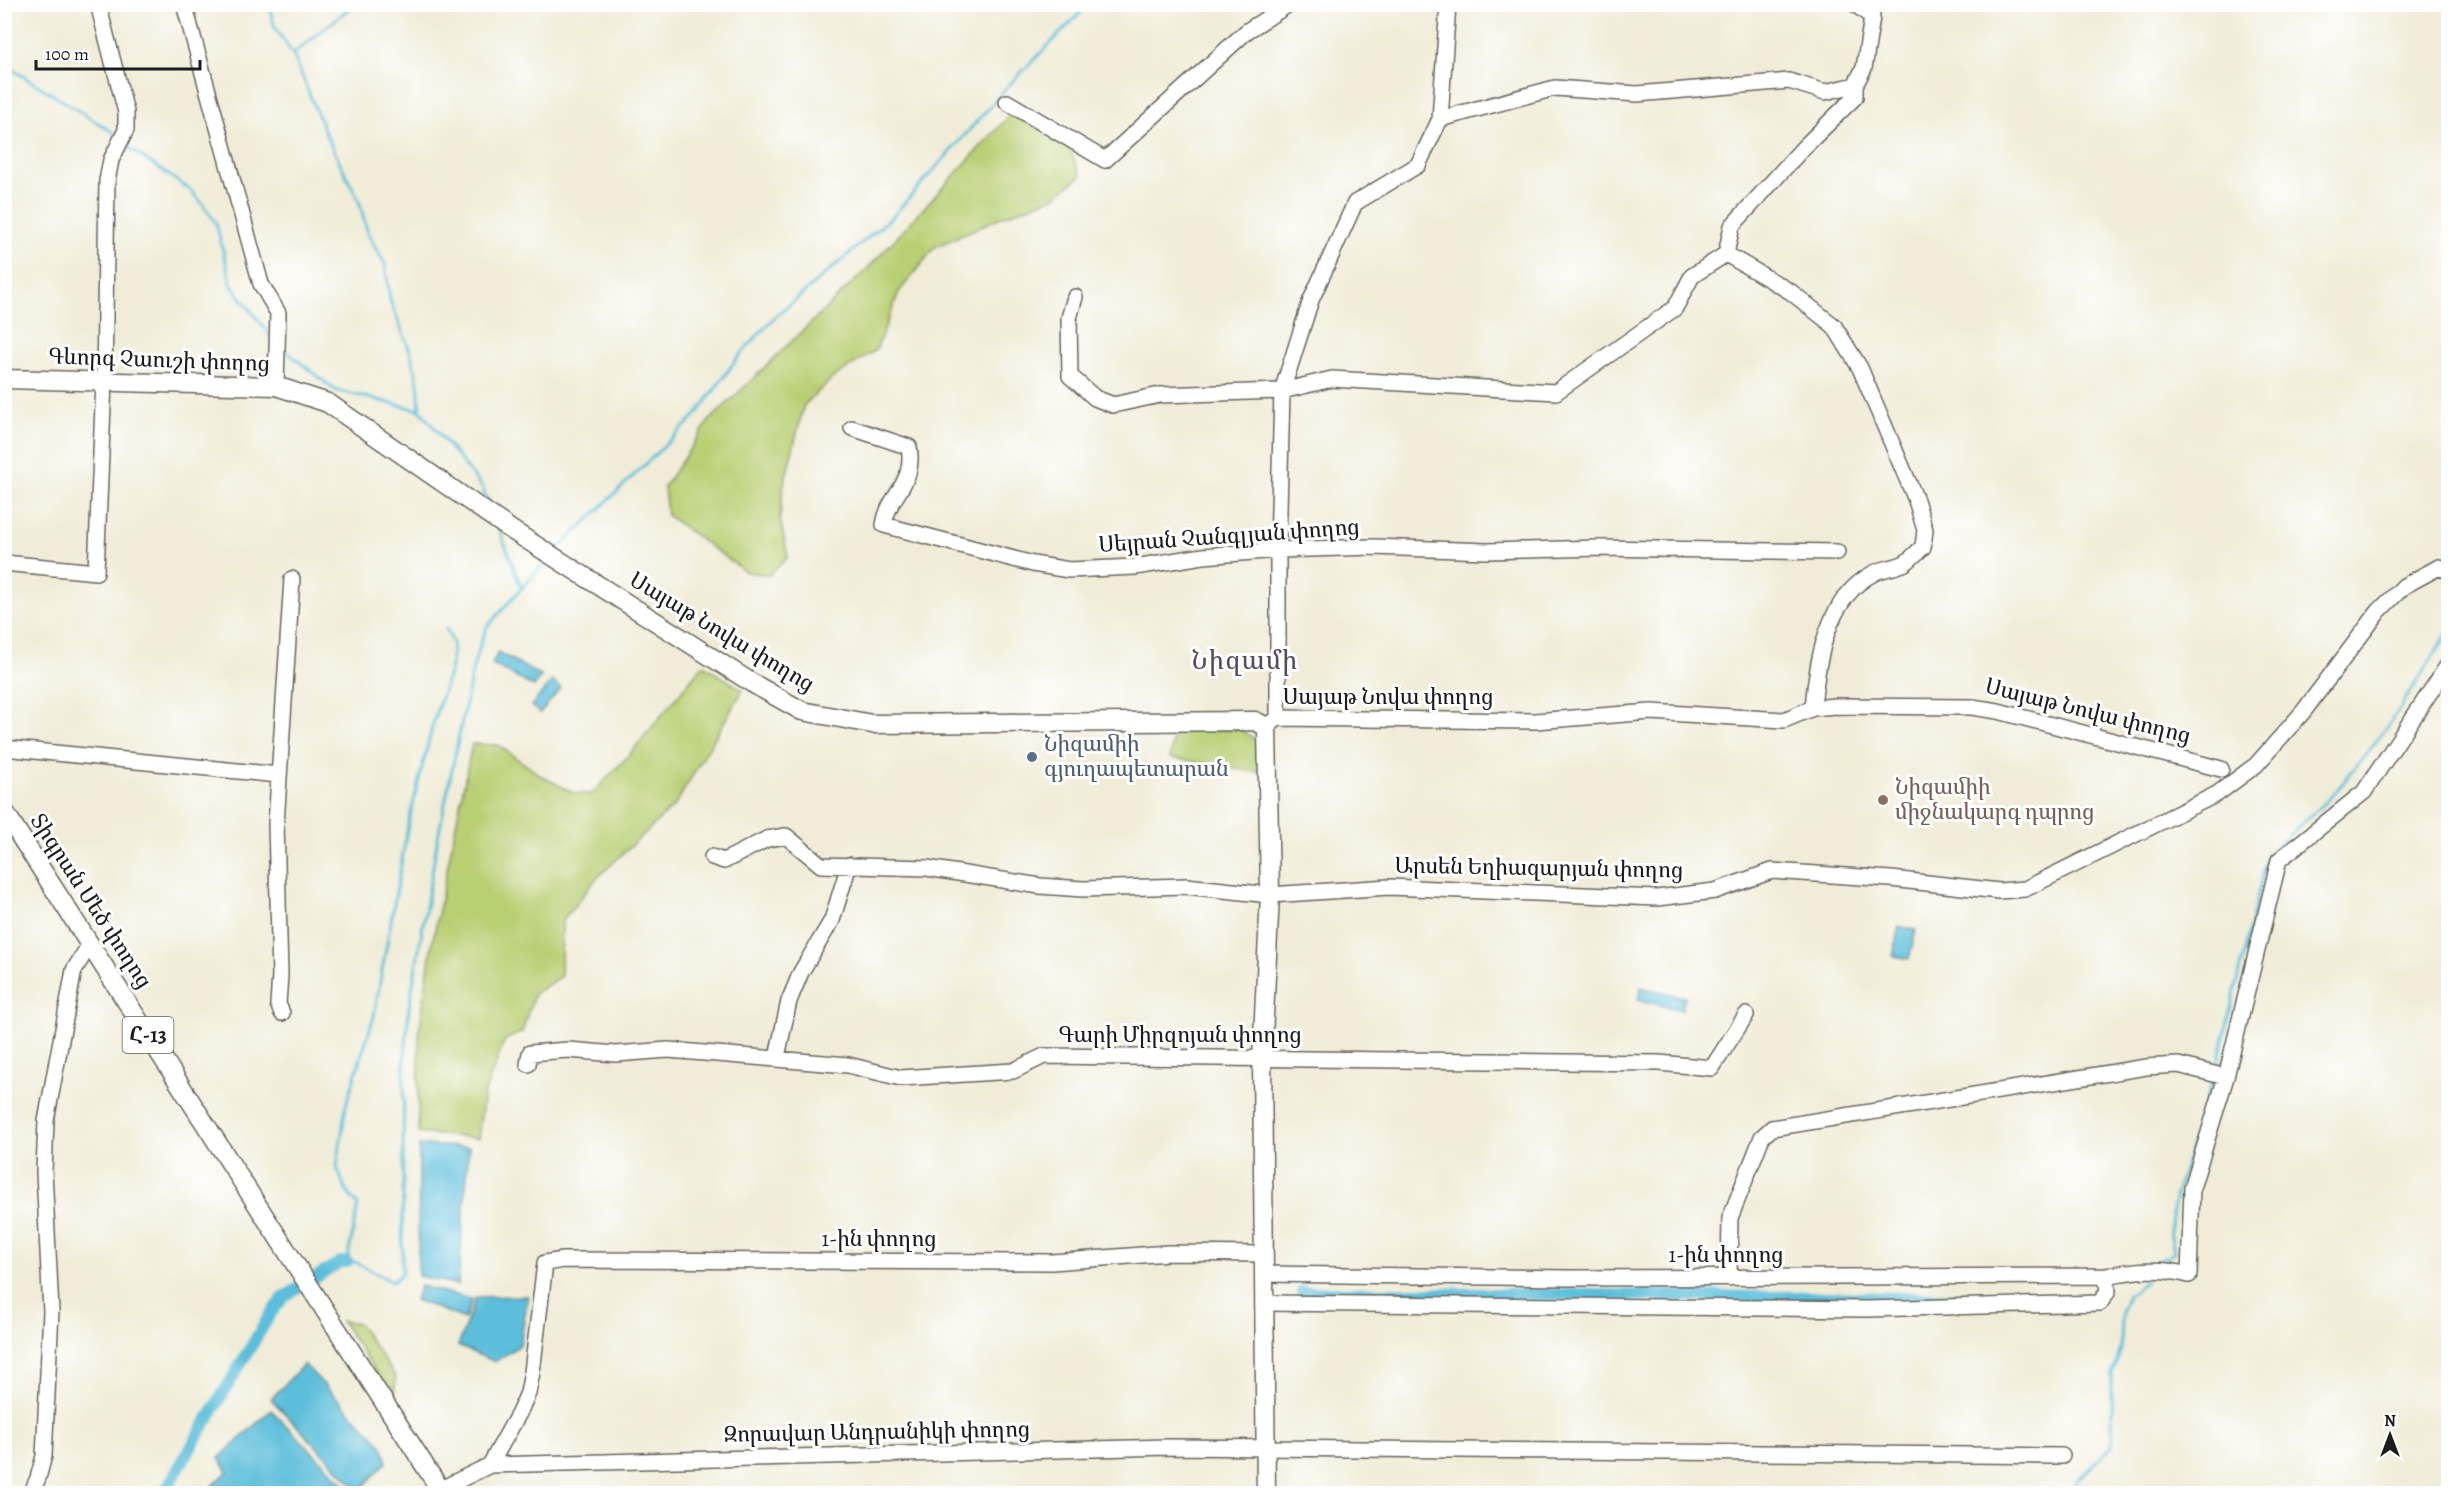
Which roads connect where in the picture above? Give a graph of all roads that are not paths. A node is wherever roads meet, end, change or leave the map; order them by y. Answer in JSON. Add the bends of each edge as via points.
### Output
{"nodes":[{"id":1,"x":98,"y":4,"type":"edge"},
{"id":2,"x":184,"y":4,"type":"edge"},
{"id":3,"x":1289,"y":4,"type":"edge"},
{"id":4,"x":1448,"y":4,"type":"edge"},
{"id":5,"x":1855,"y":4,"type":"edge"},
{"id":6,"x":1855,"y":85,"type":"junction"},
{"id":7,"x":1007,"y":102,"type":"dead end"},
{"id":8,"x":1440,"y":119,"type":"junction"},
{"id":9,"x":1726,"y":254,"type":"junction"},
{"id":10,"x":1075,"y":297,"type":"dead end"},
{"id":11,"x":4,"y":379,"type":"edge"},
{"id":12,"x":104,"y":382,"type":"junction"},
{"id":13,"x":276,"y":386,"type":"junction"},
{"id":14,"x":1282,"y":391,"type":"junction"},
{"id":15,"x":852,"y":428,"type":"dead end"},
{"id":16,"x":510,"y":530,"type":"joint"},
{"id":17,"x":1278,"y":550,"type":"junction"},
{"id":18,"x":1837,"y":552,"type":"dead end"},
{"id":19,"x":4,"y":563,"type":"edge"},
{"id":20,"x":2444,"y":569,"type":"edge"},
{"id":21,"x":292,"y":579,"type":"dead end"},
{"id":22,"x":2448,"y":665,"type":"edge"},
{"id":23,"x":1813,"y":708,"type":"junction"},
{"id":24,"x":1273,"y":723,"type":"junction"},
{"id":25,"x":4,"y":748,"type":"edge"},
{"id":26,"x":2221,"y":769,"type":"dead end"},
{"id":27,"x":279,"y":775,"type":"junction"},
{"id":28,"x":4,"y":811,"type":"edge"},
{"id":29,"x":712,"y":857,"type":"dead end"},
{"id":30,"x":849,"y":865,"type":"junction"},
{"id":31,"x":1270,"y":895,"type":"junction"},
{"id":32,"x":90,"y":944,"type":"junction"},
{"id":33,"x":282,"y":1013,"type":"dead end"},
{"id":34,"x":1746,"y":1015,"type":"dead end"},
{"id":35,"x":777,"y":1057,"type":"junction"},
{"id":36,"x":1262,"y":1057,"type":"junction"},
{"id":37,"x":528,"y":1064,"type":"dead end"},
{"id":38,"x":2226,"y":1077,"type":"junction"},
{"id":39,"x":1263,"y":1254,"type":"junction"},
{"id":40,"x":1263,"y":1274,"type":"junction"},
{"id":41,"x":2106,"y":1276,"type":"junction"},
{"id":42,"x":1567,"y":1278,"type":"junction"},
{"id":43,"x":1729,"y":1278,"type":"junction"},
{"id":44,"x":1263,"y":1303,"type":"junction"},
{"id":45,"x":1568,"y":1304,"type":"junction"},
{"id":46,"x":1265,"y":1447,"type":"junction"},
{"id":47,"x":2062,"y":1456,"type":"dead end"},
{"id":48,"x":490,"y":1465,"type":"junction"},
{"id":49,"x":442,"y":1491,"type":"edge"},
{"id":50,"x":31,"y":1494,"type":"edge"},
{"id":51,"x":1266,"y":1494,"type":"edge"}],
"edges":[{"from":1,"to":12,"type":"street","via":[[120,83],[126,130],[111,160],[107,182]]},
{"from":2,"to":13,"type":"street","via":[[261,284],[278,314]]},
{"from":3,"to":7,"type":"street","via":[[1247,31],[1105,160]]},
{"from":4,"to":8,"type":"street"},
{"from":5,"to":6,"type":"street","via":[[1872,18],[1864,68]]},
{"from":6,"to":8,"type":"street","via":[[1825,92],[1789,81],[1637,94],[1555,88]]},
{"from":6,"to":9,"type":"street","via":[[1855,97],[1732,226]]},
{"from":8,"to":14,"type":"street","via":[[1418,165],[1355,203],[1311,300]]},
{"from":9,"to":14,"type":"street","via":[[1692,276],[1675,308],[1556,392],[1332,379]]},
{"from":9,"to":23,"type":"street","via":[[1791,292],[1834,326],[1860,368],[1925,530],[1923,547],[1906,562],[1875,572],[1856,585],[1835,612],[1816,673]]},
{"from":10,"to":14,"type":"street","via":[[1069,318],[1070,376],[1095,398],[1113,405],[1160,395]]},
{"from":11,"to":12,"type":"main road","name":"Գևորգ Չաուշի փողոց"},
{"from":12,"to":13,"type":"main road","name":"Գևորգ Չաուշի փողոց"},
{"from":12,"to":19,"type":"street","via":[[96,572]]},
{"from":13,"to":16,"type":"main road","name":"Գևորգ Չաուշի փողոց","via":[[328,403]]},
{"from":14,"to":17,"type":"street"},
{"from":15,"to":17,"type":"street","name":"Սեյրան Չանգլյան փողոց","via":[[909,447],[912,465],[885,515],[884,525],[1069,570],[1135,567]]},
{"from":16,"to":24,"type":"main road","name":"Սայաթ Նովա փողոց","via":[[752,684],[802,711],[872,724]]},
{"from":17,"to":18,"type":"street","name":"Սեյրան Չանգլյան փողոց","via":[[1373,547]]},
{"from":17,"to":24,"type":"street"},
{"from":20,"to":31,"type":"street","name":"Արսեն Եղիազարյան փողոց","via":[[2404,586],[2379,611],[2303,712],[2256,765],[2217,794],[2025,889],[1999,891],[1772,871],[1715,891],[1657,898],[1389,887]]},
{"from":21,"to":27,"type":"street"},
{"from":22,"to":38,"type":"street","via":[[2364,792],[2279,860]]},
{"from":23,"to":24,"type":"street","name":"Սայաթ Նովա փողոց","via":[[1784,720],[1651,712],[1535,721]]},
{"from":23,"to":26,"type":"street","name":"Սայաթ Նովա փողոց","via":[[1972,707]]},
{"from":24,"to":31,"type":"main road"},
{"from":25,"to":27,"type":"street"},
{"from":27,"to":33,"type":"street","via":[[278,1004]]},
{"from":28,"to":32,"type":"main road","name":"Տիգրան Մեծ փողոց","number":"Հ-13"},
{"from":29,"to":30,"type":"street","name":"Արսեն Եղիազարյան փողոց","via":[[724,861],[767,839],[786,836],[821,864]]},
{"from":30,"to":31,"type":"street","name":"Արսեն Եղիազարյան փողոց","via":[[927,868],[1072,888],[1186,886]]},
{"from":30,"to":35,"type":"street","via":[[832,920],[789,1001]]},
{"from":31,"to":36,"type":"main road"},
{"from":32,"to":49,"type":"main road","name":"Տիգրան Մեծ փողոց","number":"Հ-13"},
{"from":32,"to":50,"type":"street","via":[[74,970],[46,1121],[44,1172],[51,1311],[44,1456]]},
{"from":34,"to":36,"type":"street","name":"Գարի Միրզոյան փողոց","via":[[1712,1068],[1647,1063]]},
{"from":35,"to":36,"type":"street","name":"Գարի Միրզոյան փողոց","via":[[848,1065],[901,1078],[1013,1071],[1044,1056]]},
{"from":35,"to":37,"type":"street","name":"Գարի Միրզոյան փողոց","via":[[668,1050],[616,1054],[568,1050],[530,1053]]},
{"from":36,"to":39,"type":"main road"},
{"from":38,"to":41,"type":"street","name":"1-ին փողոց","via":[[2192,1188],[2189,1275],[2142,1269]]},
{"from":38,"to":43,"type":"street","via":[[2178,1065],[2146,1066],[1772,1128],[1762,1137],[1730,1218]]},
{"from":39,"to":40,"type":"main road"},
{"from":39,"to":48,"type":"street","name":"1-ին փողոց","via":[[1168,1253],[1052,1262],[545,1263],[528,1393]]},
{"from":40,"to":42,"type":"street","name":"1-ին փողոց"},
{"from":40,"to":44,"type":"main road"},
{"from":41,"to":43,"type":"street","name":"1-ին փողոց"},
{"from":41,"to":45,"type":"street","via":[[2108,1291],[2100,1304],[1867,1309]]},
{"from":42,"to":43,"type":"street","name":"1-ին փողոց"},
{"from":42,"to":45,"type":"street"},
{"from":44,"to":45,"type":"street"},
{"from":44,"to":46,"type":"main road"},
{"from":46,"to":47,"type":"street","name":"Զորավար Անդրանիկի փողոց"},
{"from":46,"to":48,"type":"street","name":"Զորավար Անդրանիկի փողոց","via":[[1168,1446]]},
{"from":46,"to":51,"type":"main road"},
{"from":48,"to":49,"type":"street"}]}
